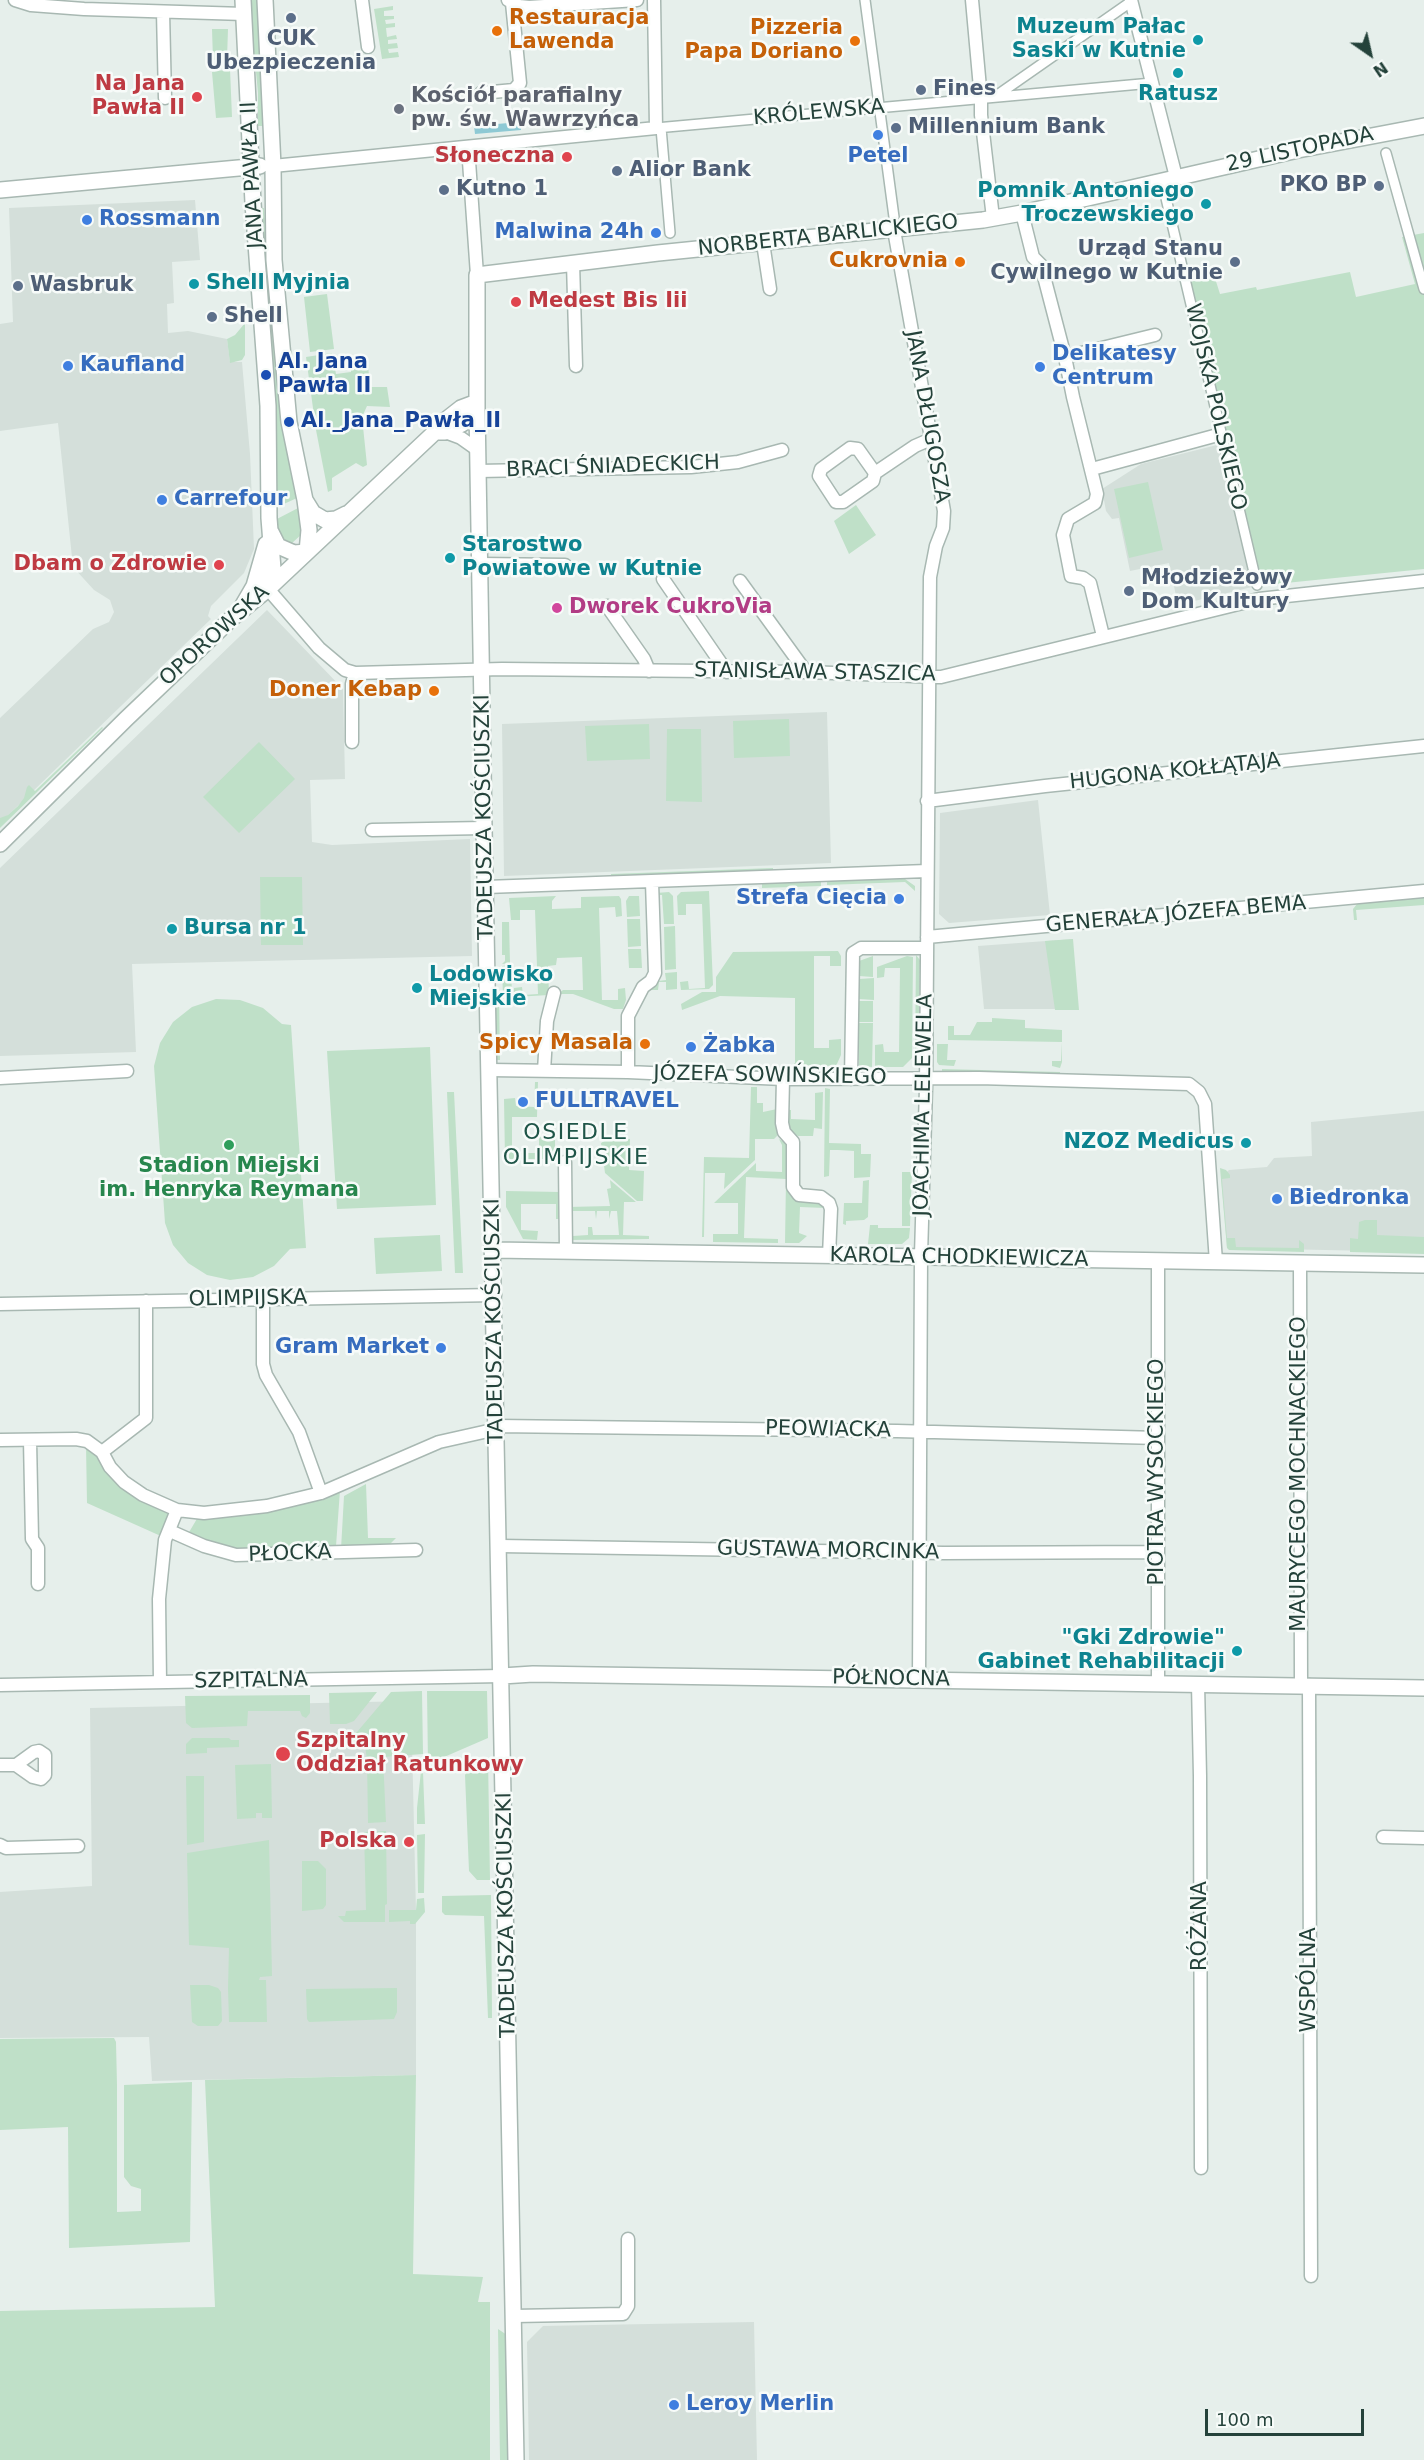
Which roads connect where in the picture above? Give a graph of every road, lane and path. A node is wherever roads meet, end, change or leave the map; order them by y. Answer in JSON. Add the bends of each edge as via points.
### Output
{"nodes":[{"id":1,"x":15,"y":0,"type":"edge"},
{"id":2,"x":265,"y":0,"type":"edge"},
{"id":3,"x":362,"y":0,"type":"edge"},
{"id":4,"x":637,"y":0,"type":"edge"},
{"id":5,"x":654,"y":0,"type":"edge"},
{"id":6,"x":865,"y":0,"type":"edge"},
{"id":7,"x":972,"y":0,"type":"edge"},
{"id":8,"x":1132,"y":0,"type":"edge"},
{"id":9,"x":510,"y":1,"type":"edge"},
{"id":10,"x":243,"y":7,"type":"edge"},
{"id":11,"x":163,"y":12,"type":"junction"},
{"id":12,"x":368,"y":46,"type":"dead end"},
{"id":13,"x":1152,"y":83,"type":"junction"},
{"id":14,"x":481,"y":93,"type":"dead end"},
{"id":15,"x":165,"y":98,"type":"dead end"},
{"id":16,"x":988,"y":98,"type":"junction"},
{"id":17,"x":879,"y":108,"type":"junction"},
{"id":18,"x":1424,"y":126,"type":"edge"},
{"id":19,"x":659,"y":128,"type":"junction"},
{"id":20,"x":468,"y":147,"type":"junction"},
{"id":21,"x":1386,"y":153,"type":"dead end"},
{"id":22,"x":273,"y":166,"type":"junction"},
{"id":23,"x":251,"y":167,"type":"junction"},
{"id":24,"x":1176,"y":177,"type":"junction"},
{"id":25,"x":0,"y":190,"type":"edge"},
{"id":26,"x":1166,"y":194,"type":"dead end"},
{"id":27,"x":1022,"y":213,"type":"junction"},
{"id":28,"x":993,"y":218,"type":"junction"},
{"id":29,"x":894,"y":224,"type":"junction"},
{"id":30,"x":670,"y":232,"type":"dead end"},
{"id":31,"x":763,"y":243,"type":"junction"},
{"id":32,"x":573,"y":263,"type":"junction"},
{"id":33,"x":477,"y":275,"type":"junction"},
{"id":34,"x":770,"y":289,"type":"dead end"},
{"id":35,"x":1424,"y":289,"type":"edge"},
{"id":36,"x":1155,"y":335,"type":"dead end"},
{"id":37,"x":1065,"y":357,"type":"junction"},
{"id":38,"x":576,"y":366,"type":"dead end"},
{"id":39,"x":477,"y":406,"type":"junction"},
{"id":40,"x":440,"y":432,"type":"junction"},
{"id":41,"x":1214,"y":436,"type":"dead end"},
{"id":42,"x":931,"y":440,"type":"junction"},
{"id":43,"x":478,"y":450,"type":"junction"},
{"id":44,"x":782,"y":450,"type":"dead end"},
{"id":45,"x":1092,"y":469,"type":"junction"},
{"id":46,"x":478,"y":471,"type":"junction"},
{"id":47,"x":875,"y":473,"type":"junction"},
{"id":48,"x":305,"y":500,"type":"junction"},
{"id":49,"x":349,"y":513,"type":"junction"},
{"id":50,"x":270,"y":529,"type":"junction"},
{"id":51,"x":307,"y":552,"type":"junction"},
{"id":52,"x":480,"y":564,"type":"junction"},
{"id":53,"x":565,"y":565,"type":"dead end"},
{"id":54,"x":663,"y":579,"type":"dead end"},
{"id":55,"x":1424,"y":580,"type":"edge"},
{"id":56,"x":740,"y":581,"type":"dead end"},
{"id":57,"x":1257,"y":585,"type":"dead end"},
{"id":58,"x":268,"y":589,"type":"junction"},
{"id":59,"x":607,"y":606,"type":"dead end"},
{"id":60,"x":231,"y":620,"type":"junction"},
{"id":61,"x":1103,"y":636,"type":"junction"},
{"id":62,"x":482,"y":670,"type":"junction"},
{"id":63,"x":649,"y":671,"type":"junction"},
{"id":64,"x":727,"y":672,"type":"junction"},
{"id":65,"x":806,"y":672,"type":"junction"},
{"id":66,"x":355,"y":673,"type":"junction"},
{"id":67,"x":930,"y":676,"type":"junction"},
{"id":68,"x":352,"y":742,"type":"dead end"},
{"id":69,"x":1424,"y":747,"type":"edge"},
{"id":70,"x":927,"y":801,"type":"junction"},
{"id":71,"x":484,"y":828,"type":"junction"},
{"id":72,"x":372,"y":830,"type":"dead end"},
{"id":73,"x":0,"y":844,"type":"edge"},
{"id":74,"x":927,"y":871,"type":"junction"},
{"id":75,"x":652,"y":882,"type":"junction"},
{"id":76,"x":486,"y":887,"type":"junction"},
{"id":77,"x":1424,"y":891,"type":"edge"},
{"id":78,"x":927,"y":942,"type":"junction"},
{"id":79,"x":554,"y":993,"type":"dead end"},
{"id":80,"x":490,"y":1070,"type":"junction"},
{"id":81,"x":127,"y":1071,"type":"dead end"},
{"id":82,"x":544,"y":1071,"type":"junction"},
{"id":83,"x":628,"y":1072,"type":"junction"},
{"id":84,"x":0,"y":1078,"type":"edge"},
{"id":85,"x":926,"y":1078,"type":"junction"},
{"id":86,"x":783,"y":1079,"type":"junction"},
{"id":87,"x":851,"y":1079,"type":"junction"},
{"id":88,"x":565,"y":1162,"type":"dead end"},
{"id":89,"x":494,"y":1250,"type":"junction"},
{"id":90,"x":566,"y":1251,"type":"junction"},
{"id":91,"x":921,"y":1255,"type":"junction"},
{"id":92,"x":830,"y":1256,"type":"junction"},
{"id":93,"x":1158,"y":1261,"type":"junction"},
{"id":94,"x":1216,"y":1262,"type":"junction"},
{"id":95,"x":1300,"y":1263,"type":"junction"},
{"id":96,"x":1424,"y":1264,"type":"edge"},
{"id":97,"x":495,"y":1295,"type":"junction"},
{"id":98,"x":263,"y":1299,"type":"junction"},
{"id":99,"x":146,"y":1301,"type":"junction"},
{"id":100,"x":0,"y":1304,"type":"edge"},
{"id":101,"x":497,"y":1427,"type":"junction"},
{"id":102,"x":920,"y":1432,"type":"junction"},
{"id":103,"x":1158,"y":1438,"type":"junction"},
{"id":104,"x":0,"y":1440,"type":"edge"},
{"id":105,"x":30,"y":1440,"type":"junction"},
{"id":106,"x":102,"y":1452,"type":"junction"},
{"id":107,"x":321,"y":1492,"type":"junction"},
{"id":108,"x":177,"y":1510,"type":"junction"},
{"id":109,"x":170,"y":1530,"type":"junction"},
{"id":110,"x":500,"y":1546,"type":"junction"},
{"id":111,"x":416,"y":1550,"type":"dead end"},
{"id":112,"x":920,"y":1552,"type":"junction"},
{"id":113,"x":1157,"y":1552,"type":"junction"},
{"id":114,"x":38,"y":1584,"type":"dead end"},
{"id":115,"x":502,"y":1676,"type":"junction"},
{"id":116,"x":919,"y":1679,"type":"junction"},
{"id":117,"x":160,"y":1682,"type":"junction"},
{"id":118,"x":1158,"y":1684,"type":"junction"},
{"id":119,"x":1198,"y":1684,"type":"junction"},
{"id":120,"x":0,"y":1685,"type":"edge"},
{"id":121,"x":1305,"y":1685,"type":"junction"},
{"id":122,"x":1424,"y":1688,"type":"edge"},
{"id":123,"x":0,"y":1765,"type":"edge"},
{"id":124,"x":16,"y":1765,"type":"dead end"},
{"id":125,"x":1383,"y":1837,"type":"dead end"},
{"id":126,"x":1424,"y":1838,"type":"edge"},
{"id":127,"x":0,"y":1845,"type":"edge"},
{"id":128,"x":78,"y":1846,"type":"dead end"},
{"id":129,"x":1201,"y":2168,"type":"dead end"},
{"id":130,"x":628,"y":2239,"type":"dead end"},
{"id":131,"x":1311,"y":2276,"type":"dead end"},
{"id":132,"x":514,"y":2316,"type":"junction"},
{"id":133,"x":516,"y":2460,"type":"edge"}],
"edges":[{"from":1,"to":11,"type":"street","via":[[31,5]]},
{"from":2,"to":22,"type":"street","name":"JANA PAWŁA II"},
{"from":3,"to":12,"type":"street"},
{"from":4,"to":9,"type":"street","via":[[530,7]]},
{"from":5,"to":19,"type":"street"},
{"from":6,"to":17,"type":"street"},
{"from":7,"to":16,"type":"street"},
{"from":8,"to":13,"type":"street"},
{"from":8,"to":16,"type":"street"},
{"from":9,"to":14,"type":"street","via":[[520,83],[514,90]]},
{"from":10,"to":11,"type":"street"},
{"from":10,"to":23,"type":"street","name":"JANA PAWŁA II"},
{"from":11,"to":15,"type":"street"},
{"from":13,"to":16,"type":"street","name":"KRÓLEWSKA"},
{"from":13,"to":24,"type":"street"},
{"from":16,"to":17,"type":"street","name":"KRÓLEWSKA"},
{"from":16,"to":28,"type":"street","via":[[981,115]]},
{"from":17,"to":19,"type":"street","name":"KRÓLEWSKA"},
{"from":17,"to":29,"type":"street"},
{"from":18,"to":24,"type":"street","name":"29 LISTOPADA"},
{"from":19,"to":20,"type":"street"},
{"from":19,"to":30,"type":"street"},
{"from":20,"to":22,"type":"street"},
{"from":20,"to":33,"type":"street","name":"TADEUSZA KOŚCIUSZKI"},
{"from":21,"to":35,"type":"street"},
{"from":22,"to":23,"type":"street"},
{"from":22,"to":48,"type":"street","name":"JANA PAWŁA II","via":[[274,260],[289,422]]},
{"from":23,"to":25,"type":"street"},
{"from":23,"to":50,"type":"street","name":"JANA PAWŁA II","via":[[267,396]]},
{"from":24,"to":27,"type":"street","name":"NORBERTA BARLICKIEGO"},
{"from":26,"to":57,"type":"street","name":"WOJSKA POLSKIEGO"},
{"from":27,"to":28,"type":"street","name":"NORBERTA BARLICKIEGO"},
{"from":27,"to":37,"type":"street","via":[[1033,257],[1041,265]]},
{"from":28,"to":29,"type":"street","name":"NORBERTA BARLICKIEGO"},
{"from":29,"to":31,"type":"street","name":"NORBERTA BARLICKIEGO"},
{"from":29,"to":42,"type":"street","name":"JANA DŁUGOSZA"},
{"from":31,"to":32,"type":"street","name":"NORBERTA BARLICKIEGO"},
{"from":31,"to":34,"type":"street"},
{"from":32,"to":33,"type":"street","name":"NORBERTA BARLICKIEGO"},
{"from":32,"to":38,"type":"street"},
{"from":33,"to":39,"type":"street","name":"TADEUSZA KOŚCIUSZKI"},
{"from":36,"to":37,"type":"street"},
{"from":37,"to":45,"type":"street"},
{"from":39,"to":40,"type":"street","name":"OPOROWSKA","via":[[447,418],[438,426]]},
{"from":39,"to":43,"type":"street","name":"TADEUSZA KOŚCIUSZKI"},
{"from":40,"to":43,"type":"street","via":[[461,438]]},
{"from":40,"to":49,"type":"street","name":"OPOROWSKA"},
{"from":41,"to":45,"type":"street"},
{"from":42,"to":47,"type":"street"},
{"from":42,"to":67,"type":"street","name":"JANA DŁUGOSZA","via":[[944,511],[930,577]]},
{"from":43,"to":46,"type":"street","name":"TADEUSZA KOŚCIUSZKI"},
{"from":44,"to":46,"type":"street","name":"BRACI ŚNIADECKICH","via":[[738,462],[691,467]]},
{"from":45,"to":61,"type":"street","via":[[1095,504],[1068,519],[1063,534],[1071,576],[1090,584]]},
{"from":46,"to":52,"type":"street","name":"TADEUSZA KOŚCIUSZKI"},
{"from":47,"to":47,"type":"street","via":[[858,449],[850,448],[820,469],[819,476],[836,501],[843,502],[873,481]]},
{"from":48,"to":49,"type":"street","via":[[313,513],[325,520]]},
{"from":48,"to":51,"type":"street","name":"JANA PAWŁA II"},
{"from":49,"to":51,"type":"street","name":"OPOROWSKA"},
{"from":50,"to":51,"type":"street","via":[[278,546],[294,553]]},
{"from":50,"to":58,"type":"street","name":"JANA PAWŁA II","via":[[273,569]]},
{"from":50,"to":60,"type":"street","name":"JANA PAWŁA II","via":[[254,586]]},
{"from":51,"to":58,"type":"street","name":"OPOROWSKA"},
{"from":52,"to":53,"type":"street"},
{"from":52,"to":62,"type":"street","name":"TADEUSZA KOŚCIUSZKI"},
{"from":54,"to":64,"type":"street"},
{"from":55,"to":61,"type":"street","name":"STANISŁAWA STASZICA","via":[[1259,599]]},
{"from":56,"to":65,"type":"street"},
{"from":58,"to":60,"type":"street","name":"OPOROWSKA"},
{"from":58,"to":66,"type":"street","via":[[319,648],[345,670]]},
{"from":59,"to":63,"type":"street"},
{"from":60,"to":73,"type":"street","name":"OPOROWSKA"},
{"from":61,"to":67,"type":"street","name":"STANISŁAWA STASZICA","via":[[941,677]]},
{"from":62,"to":63,"type":"street","name":"STANISŁAWA STASZICA"},
{"from":62,"to":66,"type":"street","name":"STANISŁAWA STASZICA"},
{"from":62,"to":71,"type":"street","name":"TADEUSZA KOŚCIUSZKI"},
{"from":63,"to":64,"type":"street","name":"STANISŁAWA STASZICA"},
{"from":64,"to":65,"type":"street","name":"STANISŁAWA STASZICA"},
{"from":65,"to":67,"type":"street","name":"STANISŁAWA STASZICA"},
{"from":66,"to":68,"type":"street"},
{"from":67,"to":70,"type":"street","name":"JOACHIMA LELEWELA"},
{"from":69,"to":70,"type":"street","name":"HUGONA KOŁŁĄTAJA"},
{"from":70,"to":74,"type":"street","name":"JOACHIMA LELEWELA"},
{"from":71,"to":72,"type":"street"},
{"from":71,"to":76,"type":"street","name":"TADEUSZA KOŚCIUSZKI"},
{"from":74,"to":75,"type":"street"},
{"from":74,"to":78,"type":"street","name":"JOACHIMA LELEWELA"},
{"from":75,"to":76,"type":"street"},
{"from":75,"to":83,"type":"street","via":[[655,973],[628,1016]]},
{"from":76,"to":80,"type":"street","name":"TADEUSZA KOŚCIUSZKI"},
{"from":77,"to":78,"type":"street","name":"GENERAŁA JÓZEFA BEMA"},
{"from":78,"to":85,"type":"street","name":"JOACHIMA LELEWELA"},
{"from":78,"to":87,"type":"street","name":"GENERAŁA JÓZEFA BEMA","via":[[861,948],[853,953]]},
{"from":79,"to":82,"type":"street","via":[[547,1021]]},
{"from":80,"to":82,"type":"street","name":"JÓZEFA SOWIŃSKIEGO"},
{"from":80,"to":89,"type":"street","name":"TADEUSZA KOŚCIUSZKI"},
{"from":81,"to":84,"type":"street"},
{"from":82,"to":83,"type":"street","name":"JÓZEFA SOWIŃSKIEGO"},
{"from":83,"to":86,"type":"street","name":"JÓZEFA SOWIŃSKIEGO"},
{"from":85,"to":87,"type":"street","name":"JÓZEFA SOWIŃSKIEGO"},
{"from":85,"to":91,"type":"street","name":"JOACHIMA LELEWELA"},
{"from":85,"to":94,"type":"street","name":"JÓZEFA SOWIŃSKIEGO","via":[[1193,1086],[1205,1104]]},
{"from":86,"to":87,"type":"street","name":"JÓZEFA SOWIŃSKIEGO"},
{"from":86,"to":92,"type":"street","via":[[782,1123],[793,1142],[793,1187],[799,1195],[821,1197],[829,1203]]},
{"from":88,"to":90,"type":"street"},
{"from":89,"to":90,"type":"street","name":"KAROLA CHODKIEWICZA"},
{"from":89,"to":97,"type":"street","name":"TADEUSZA KOŚCIUSZKI"},
{"from":90,"to":92,"type":"street","name":"KAROLA CHODKIEWICZA"},
{"from":91,"to":92,"type":"street","name":"KAROLA CHODKIEWICZA"},
{"from":91,"to":93,"type":"street","name":"KAROLA CHODKIEWICZA"},
{"from":91,"to":102,"type":"street","name":"JOACHIMA LELEWELA"},
{"from":93,"to":94,"type":"street","name":"KAROLA CHODKIEWICZA"},
{"from":93,"to":103,"type":"street","name":"PIOTRA WYSOCKIEGO"},
{"from":94,"to":95,"type":"street","name":"KAROLA CHODKIEWICZA"},
{"from":95,"to":96,"type":"street","name":"KAROLA CHODKIEWICZA"},
{"from":95,"to":121,"type":"street","name":"MAURYCEGO MOCHNACKIEGO"},
{"from":97,"to":98,"type":"street","name":"OLIMPIJSKA"},
{"from":97,"to":101,"type":"street","name":"TADEUSZA KOŚCIUSZKI"},
{"from":98,"to":99,"type":"street","name":"OLIMPIJSKA"},
{"from":98,"to":107,"type":"street","via":[[266,1375],[299,1432]]},
{"from":99,"to":100,"type":"street","name":"OLIMPIJSKA"},
{"from":99,"to":106,"type":"street","via":[[147,1418]]},
{"from":101,"to":102,"type":"street","name":"PEOWIACKA"},
{"from":101,"to":107,"type":"street","name":"PEOWIACKA","via":[[439,1442]]},
{"from":101,"to":110,"type":"street","name":"TADEUSZA KOŚCIUSZKI"},
{"from":102,"to":103,"type":"street","name":"PEOWIACKA"},
{"from":102,"to":112,"type":"street","name":"JOACHIMA LELEWELA"},
{"from":103,"to":113,"type":"street","name":"PIOTRA WYSOCKIEGO"},
{"from":104,"to":105,"type":"street"},
{"from":105,"to":106,"type":"street","via":[[76,1438]]},
{"from":105,"to":114,"type":"street","via":[[32,1539],[38,1548]]},
{"from":106,"to":108,"type":"street","name":"PEOWIACKA","via":[[124,1482],[157,1503]]},
{"from":107,"to":108,"type":"street","name":"PEOWIACKA","via":[[257,1508],[204,1513]]},
{"from":108,"to":109,"type":"street"},
{"from":109,"to":111,"type":"street","name":"PŁOCKA","via":[[236,1555]]},
{"from":109,"to":117,"type":"street","via":[[165,1540],[159,1599]]},
{"from":110,"to":112,"type":"street","name":"GUSTAWA MORCINKA"},
{"from":110,"to":115,"type":"street","name":"TADEUSZA KOŚCIUSZKI"},
{"from":112,"to":113,"type":"street","name":"GUSTAWA MORCINKA"},
{"from":112,"to":116,"type":"street","name":"JOACHIMA LELEWELA"},
{"from":113,"to":118,"type":"street","name":"PIOTRA WYSOCKIEGO"},
{"from":115,"to":116,"type":"street","name":"PÓŁNOCNA"},
{"from":115,"to":117,"type":"street","name":"SZPITALNA"},
{"from":115,"to":132,"type":"street","name":"TADEUSZA KOŚCIUSZKI"},
{"from":116,"to":118,"type":"street","name":"PÓŁNOCNA"},
{"from":117,"to":120,"type":"street","name":"SZPITALNA"},
{"from":118,"to":119,"type":"street","name":"PÓŁNOCNA"},
{"from":119,"to":121,"type":"street","name":"PÓŁNOCNA"},
{"from":119,"to":129,"type":"street","name":"RÓŻANA"},
{"from":121,"to":122,"type":"street","name":"PÓŁNOCNA"},
{"from":121,"to":131,"type":"street","name":"WSPÓLNA"},
{"from":123,"to":124,"type":"street"},
{"from":125,"to":126,"type":"street"},
{"from":127,"to":128,"type":"street"},
{"from":130,"to":132,"type":"street","via":[[628,2306],[623,2314]]},
{"from":132,"to":133,"type":"street","name":"TADEUSZA KOŚCIUSZKI"}]}
